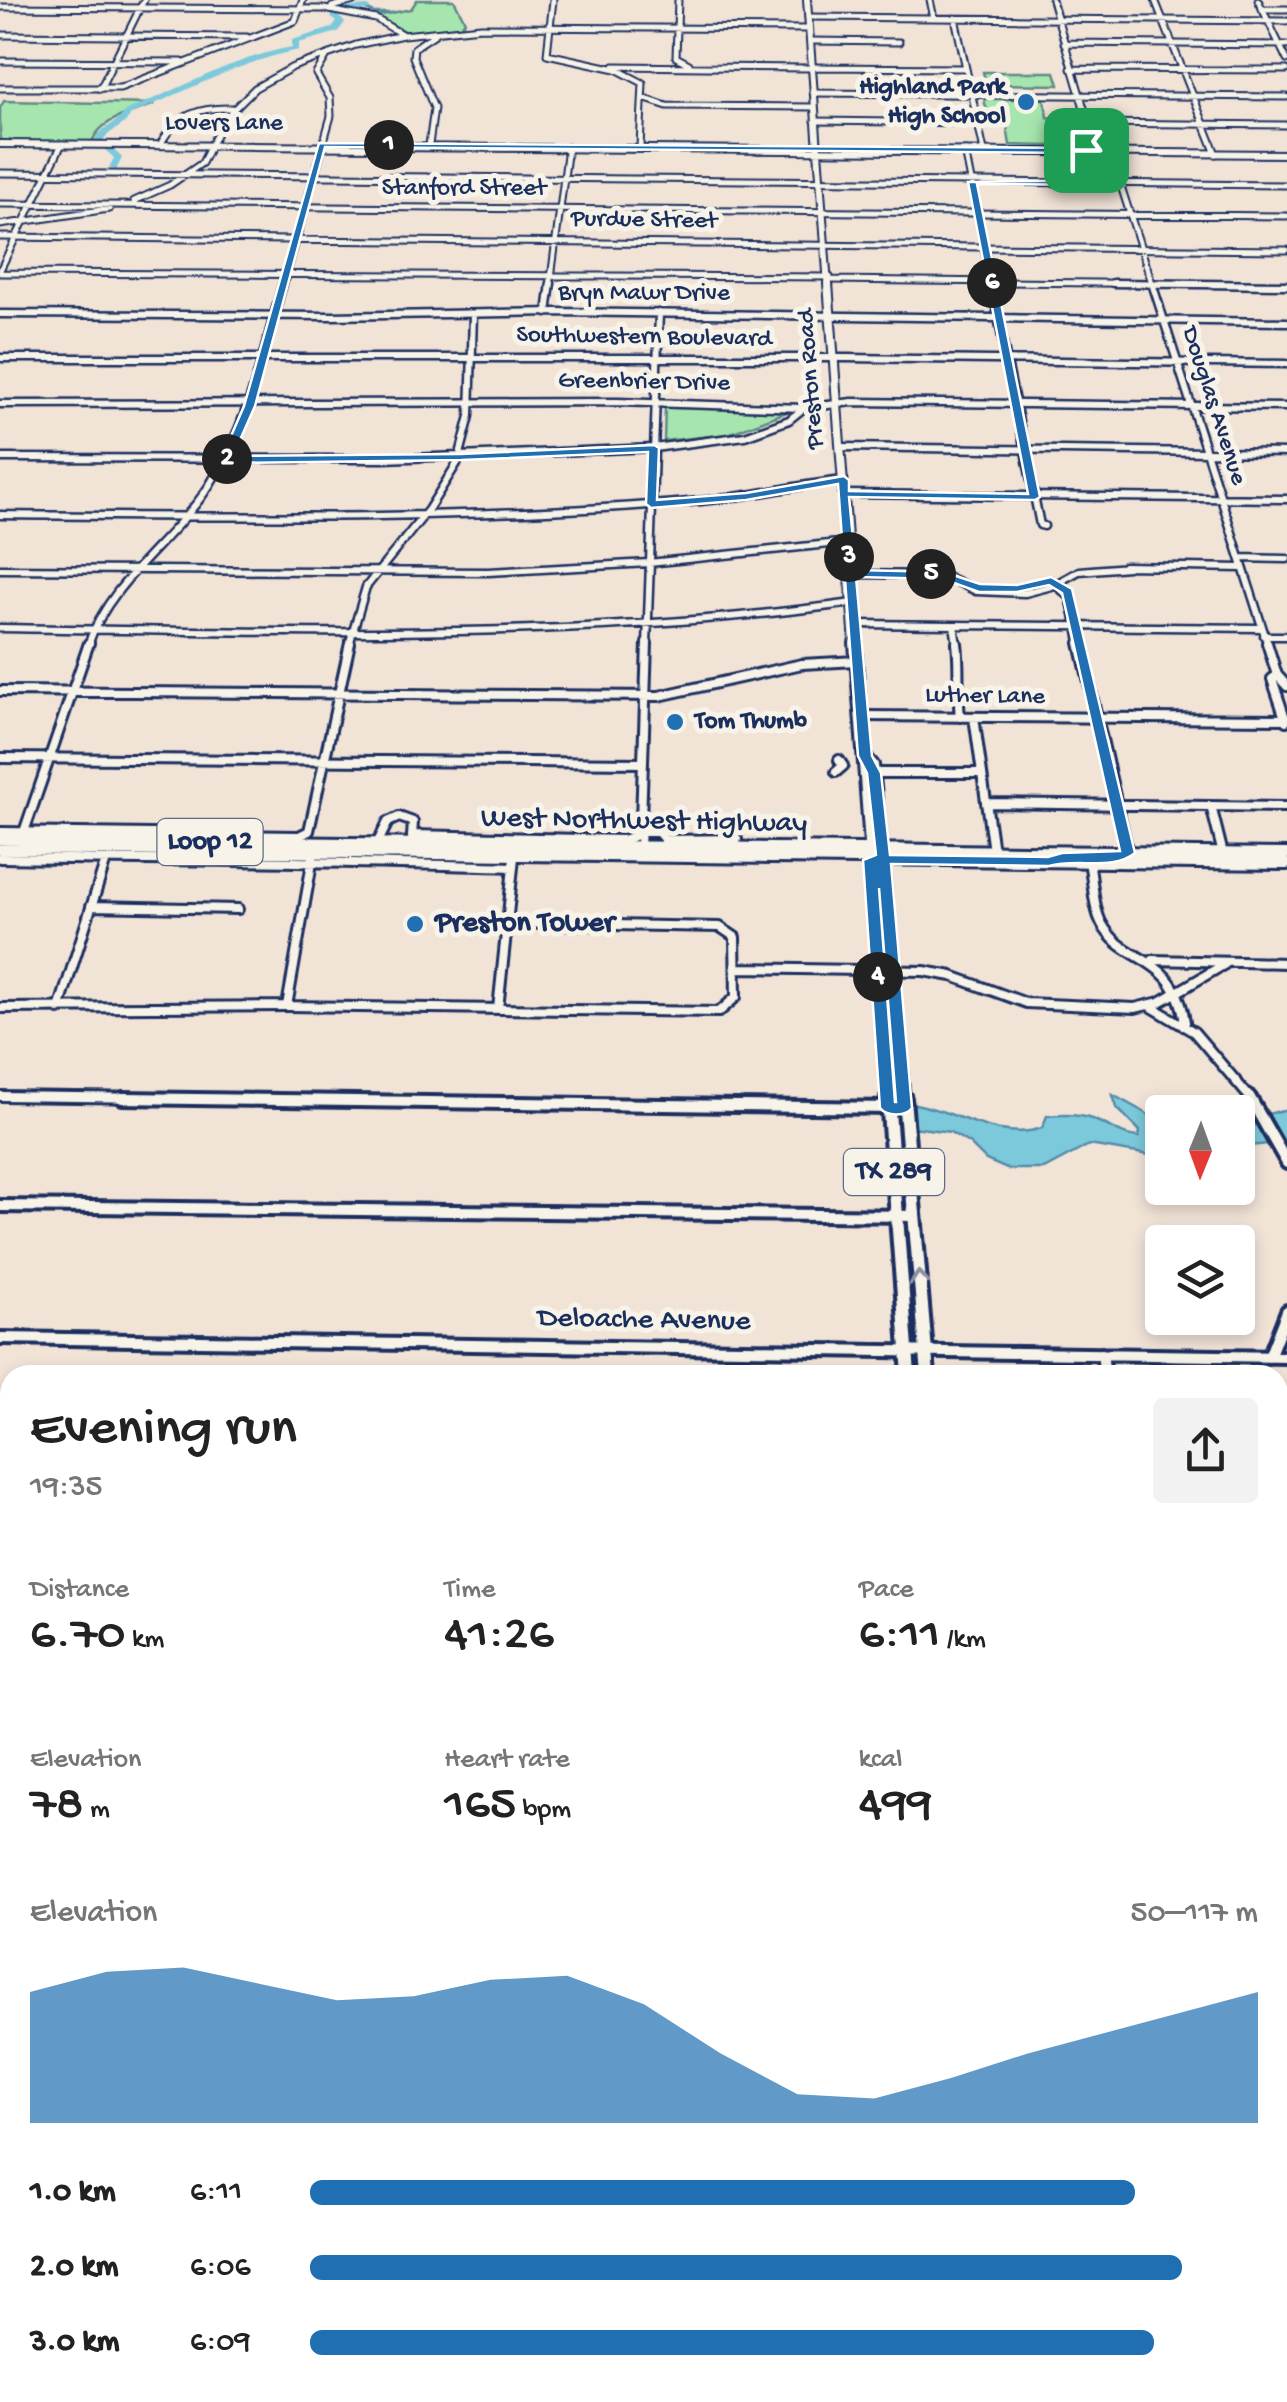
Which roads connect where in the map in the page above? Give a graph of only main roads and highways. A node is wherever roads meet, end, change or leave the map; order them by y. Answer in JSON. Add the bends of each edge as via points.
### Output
{"nodes":[{"id":1,"x":807,"y":0,"type":"edge"},
{"id":2,"x":0,"y":144,"type":"edge"},
{"id":3,"x":819,"y":149,"type":"junction"},
{"id":4,"x":1120,"y":152,"type":"junction"},
{"id":5,"x":1287,"y":154,"type":"edge"},
{"id":6,"x":1114,"y":165,"type":"road end"},
{"id":7,"x":868,"y":765,"type":"junction"},
{"id":8,"x":0,"y":835,"type":"edge"},
{"id":9,"x":411,"y":839,"type":"junction"},
{"id":10,"x":0,"y":848,"type":"edge"},
{"id":11,"x":1128,"y":853,"type":"junction"},
{"id":12,"x":869,"y":854,"type":"junction"},
{"id":13,"x":1287,"y":854,"type":"edge"},
{"id":14,"x":883,"y":855,"type":"junction"},
{"id":15,"x":314,"y":856,"type":"junction"},
{"id":16,"x":514,"y":856,"type":"junction"},
{"id":17,"x":1049,"y":862,"type":"junction"},
{"id":18,"x":1287,"y":864,"type":"edge"},
{"id":19,"x":909,"y":1365,"type":"edge"},
{"id":20,"x":927,"y":1365,"type":"edge"}],
"edges":[{"from":1,"to":3,"type":"main road","name":"Preston Road"},
{"from":2,"to":3,"type":"main road","name":"Lovers Lane"},
{"from":3,"to":4,"type":"main road","name":"Lovers Lane"},
{"from":3,"to":7,"type":"main road","name":"Preston Road"},
{"from":4,"to":5,"type":"main road","name":"Lovers Lane"},
{"from":4,"to":6,"type":"main road"},
{"from":7,"to":12,"type":"main road","name":"Preston Road"},
{"from":7,"to":14,"type":"main road","name":"Preston Road"},
{"from":8,"to":9,"type":"main road","name":"West Northwest Highway","number":"Loop 12","via":[[378,844]]},
{"from":9,"to":15,"type":"main road","via":[[402,850]]},
{"from":9,"to":16,"type":"main road","name":"West Northwest Highway","number":"Loop 12"},
{"from":10,"to":15,"type":"main road","name":"West Northwest Highway","number":"Loop 12"},
{"from":11,"to":13,"type":"main road","name":"West Northwest Highway","number":"Loop 12"},
{"from":11,"to":14,"type":"main road","name":"West Northwest Highway","number":"Loop 12"},
{"from":11,"to":17,"type":"main road"},
{"from":12,"to":14,"type":"main road","name":"West Northwest Highway","number":"Loop 12"},
{"from":12,"to":16,"type":"main road","name":"West Northwest Highway","number":"Loop 12"},
{"from":12,"to":19,"type":"main road","name":"Preston Road","number":"TX 289"},
{"from":14,"to":17,"type":"main road","name":"West Northwest Highway","number":"Loop 12"},
{"from":20,"to":14,"type":"main road","name":"Preston Road","number":"TX 289","one_way":true},
{"from":15,"to":16,"type":"main road","name":"West Northwest Highway","number":"Loop 12"},
{"from":17,"to":18,"type":"main road","name":"West Northwest Highway","number":"Loop 12"}]}
